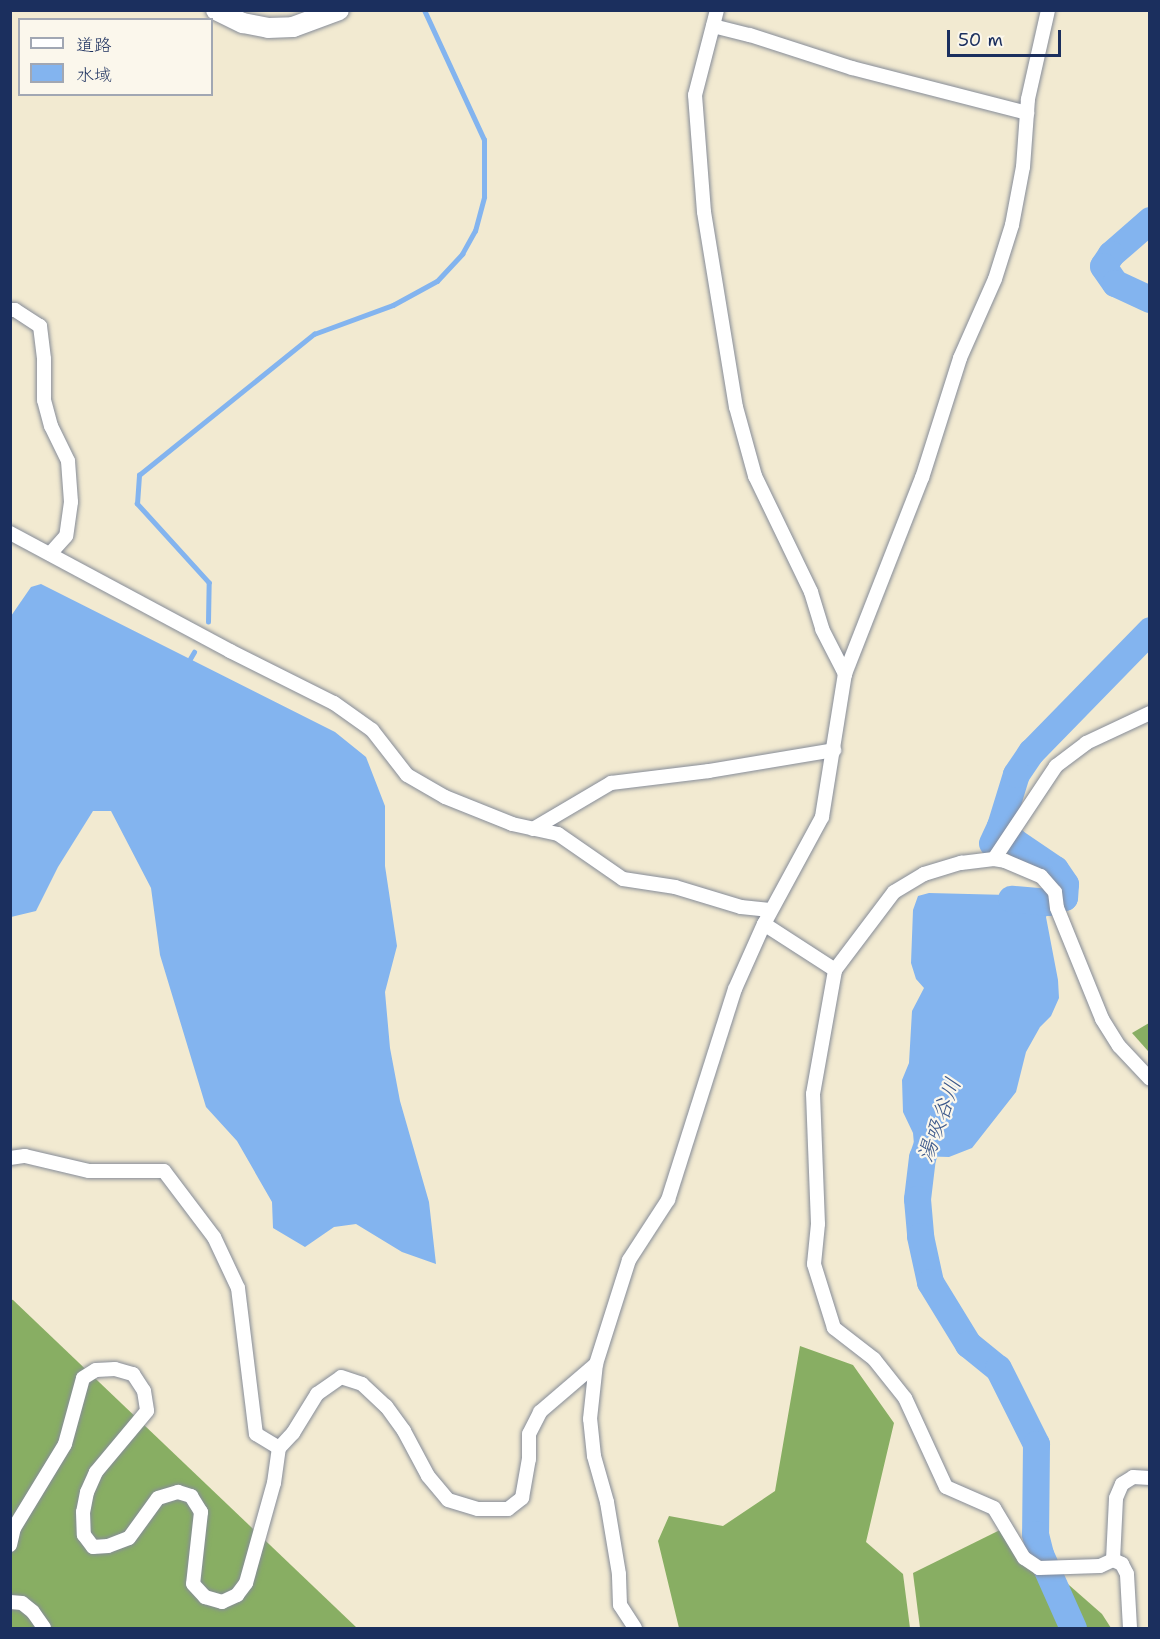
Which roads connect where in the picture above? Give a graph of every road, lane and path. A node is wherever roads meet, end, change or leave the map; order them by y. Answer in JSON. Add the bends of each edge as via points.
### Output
{"nodes":[{"id":1,"x":216,"y":10,"type":"edge"},
{"id":2,"x":339,"y":10,"type":"edge"},
{"id":3,"x":717,"y":10,"type":"edge"},
{"id":4,"x":1048,"y":10,"type":"edge"},
{"id":5,"x":713,"y":26,"type":"junction"},
{"id":6,"x":1027,"y":113,"type":"junction"},
{"id":7,"x":10,"y":310,"type":"edge"},
{"id":8,"x":10,"y":533,"type":"edge"},
{"id":9,"x":50,"y":554,"type":"junction"},
{"id":10,"x":845,"y":674,"type":"junction"},
{"id":11,"x":1149,"y":713,"type":"edge"},
{"id":12,"x":834,"y":750,"type":"junction"},
{"id":13,"x":533,"y":829,"type":"junction"},
{"id":14,"x":994,"y":859,"type":"junction"},
{"id":15,"x":771,"y":910,"type":"junction"},
{"id":16,"x":764,"y":924,"type":"junction"},
{"id":17,"x":835,"y":970,"type":"junction"},
{"id":18,"x":1149,"y":1079,"type":"edge"},
{"id":19,"x":10,"y":1158,"type":"edge"},
{"id":20,"x":596,"y":1364,"type":"junction"},
{"id":21,"x":279,"y":1448,"type":"junction"},
{"id":22,"x":1149,"y":1478,"type":"edge"},
{"id":23,"x":10,"y":1545,"type":"edge"},
{"id":24,"x":1113,"y":1560,"type":"junction"},
{"id":25,"x":10,"y":1602,"type":"edge"},
{"id":26,"x":44,"y":1629,"type":"edge"},
{"id":27,"x":635,"y":1629,"type":"edge"},
{"id":28,"x":1130,"y":1629,"type":"edge"}],
"edges":[{"from":1,"to":2,"type":"main road","via":[[243,23],[268,28],[293,27]]},
{"from":3,"to":5,"type":"street"},
{"from":4,"to":6,"type":"street"},
{"from":5,"to":6,"type":"street","via":[[852,68]]},
{"from":5,"to":10,"type":"street","via":[[695,95],[704,212],[736,408],[755,476]]},
{"from":6,"to":10,"type":"street","via":[[1023,167],[1012,225],[995,279],[960,358],[922,478]]},
{"from":7,"to":9,"type":"street","via":[[40,326],[44,400],[51,426],[68,461],[71,502],[66,536]]},
{"from":8,"to":9,"type":"street"},
{"from":9,"to":13,"type":"street","via":[[334,703],[372,730],[407,776],[435,792],[488,816]]},
{"from":10,"to":12,"type":"street"},
{"from":11,"to":14,"type":"street","via":[[1086,743],[1056,766]]},
{"from":12,"to":13,"type":"street","via":[[612,783]]},
{"from":12,"to":15,"type":"street","via":[[822,817]]},
{"from":13,"to":15,"type":"street","via":[[558,834],[623,879],[675,887],[741,907]]},
{"from":14,"to":17,"type":"street","via":[[961,863],[924,874],[894,892]]},
{"from":14,"to":18,"type":"street","via":[[1041,876],[1055,892],[1057,908],[1102,1018],[1119,1046]]},
{"from":15,"to":16,"type":"street"},
{"from":16,"to":17,"type":"street"},
{"from":16,"to":20,"type":"street","via":[[735,989],[668,1200],[629,1260]]},
{"from":17,"to":24,"type":"street","via":[[813,1094],[818,1224],[814,1264],[834,1328],[874,1359],[905,1398],[946,1487],[994,1508],[1024,1558],[1039,1568],[1100,1566]]},
{"from":19,"to":21,"type":"street","via":[[25,1156],[89,1171],[164,1171],[214,1238],[238,1288],[256,1434]]},
{"from":20,"to":21,"type":"street","via":[[540,1412],[529,1434],[522,1498],[508,1509],[478,1509],[448,1500],[428,1476],[386,1406],[362,1384],[340,1377],[317,1394]]},
{"from":20,"to":27,"type":"street","via":[[590,1419],[594,1456],[620,1574],[620,1605]]},
{"from":21,"to":23,"type":"street","via":[[274,1483],[246,1583],[237,1595],[222,1602],[205,1597],[194,1584],[201,1512],[190,1496],[178,1492],[158,1498],[129,1538],[108,1546],[93,1547],[84,1535],[83,1512],[96,1472],[147,1411],[144,1391],[133,1374],[115,1369],[96,1370],[83,1378],[65,1444],[14,1528]]},
{"from":22,"to":24,"type":"street","via":[[1133,1477],[1122,1484],[1116,1498]]},
{"from":24,"to":28,"type":"street","via":[[1122,1564],[1127,1574]]},
{"from":25,"to":26,"type":"street","via":[[22,1603]]}]}
